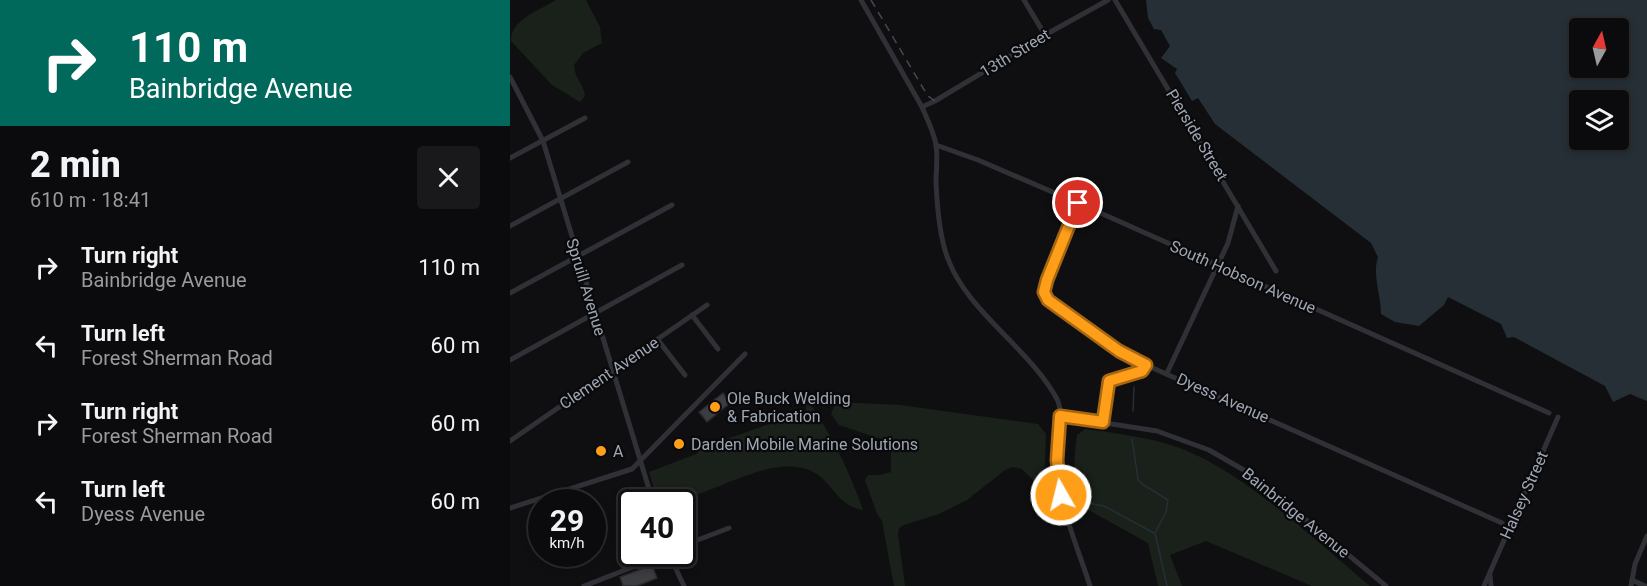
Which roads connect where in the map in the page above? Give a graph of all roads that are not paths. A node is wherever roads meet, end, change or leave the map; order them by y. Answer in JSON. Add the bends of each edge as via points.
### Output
{"nodes":[{"id":1,"x":861,"y":0,"type":"edge"},
{"id":2,"x":1024,"y":0,"type":"edge"},
{"id":3,"x":1108,"y":0,"type":"edge"},
{"id":4,"x":1115,"y":0,"type":"edge"},
{"id":5,"x":1045,"y":35,"type":"junction"},
{"id":6,"x":510,"y":77,"type":"edge"},
{"id":7,"x":517,"y":89,"type":"junction"},
{"id":8,"x":510,"y":93,"type":"edge"},
{"id":9,"x":922,"y":107,"type":"junction"},
{"id":10,"x":585,"y":118,"type":"dead end"},
{"id":11,"x":543,"y":141,"type":"junction"},
{"id":12,"x":936,"y":145,"type":"junction"},
{"id":13,"x":510,"y":159,"type":"edge"},
{"id":14,"x":628,"y":162,"type":"dead end"},
{"id":15,"x":560,"y":199,"type":"junction"},
{"id":16,"x":1078,"y":203,"type":"junction"},
{"id":17,"x":1238,"y":204,"type":"junction"},
{"id":18,"x":672,"y":205,"type":"dead end"},
{"id":19,"x":510,"y":226,"type":"edge"},
{"id":20,"x":577,"y":257,"type":"junction"},
{"id":21,"x":681,"y":265,"type":"dead end"},
{"id":22,"x":1217,"y":266,"type":"junction"},
{"id":23,"x":1276,"y":271,"type":"dead end"},
{"id":24,"x":510,"y":293,"type":"edge"},
{"id":25,"x":707,"y":305,"type":"dead end"},
{"id":26,"x":595,"y":314,"type":"junction"},
{"id":27,"x":692,"y":315,"type":"junction"},
{"id":28,"x":658,"y":340,"type":"junction"},
{"id":29,"x":718,"y":349,"type":"dead end"},
{"id":30,"x":745,"y":354,"type":"dead end"},
{"id":31,"x":510,"y":360,"type":"edge"},
{"id":32,"x":1146,"y":365,"type":"junction"},
{"id":33,"x":611,"y":371,"type":"junction"},
{"id":34,"x":1167,"y":373,"type":"junction"},
{"id":35,"x":686,"y":375,"type":"dead end"},
{"id":36,"x":1549,"y":413,"type":"dead end"},
{"id":37,"x":1060,"y":416,"type":"junction"},
{"id":38,"x":1558,"y":417,"type":"dead end"},
{"id":39,"x":1103,"y":422,"type":"junction"},
{"id":40,"x":510,"y":441,"type":"edge"},
{"id":41,"x":639,"y":461,"type":"junction"},
{"id":42,"x":649,"y":489,"type":"edge"},
{"id":43,"x":510,"y":508,"type":"edge"},
{"id":44,"x":1502,"y":523,"type":"dead end"},
{"id":45,"x":729,"y":528,"type":"dead end"},
{"id":46,"x":1647,"y":536,"type":"edge"},
{"id":47,"x":696,"y":541,"type":"edge"},
{"id":48,"x":634,"y":567,"type":"edge"},
{"id":49,"x":674,"y":567,"type":"edge"},
{"id":50,"x":1491,"y":573,"type":"junction"},
{"id":51,"x":1632,"y":584,"type":"edge"},
{"id":52,"x":584,"y":586,"type":"edge"},
{"id":53,"x":684,"y":586,"type":"edge"},
{"id":54,"x":1090,"y":586,"type":"edge"},
{"id":55,"x":1386,"y":586,"type":"edge"},
{"id":56,"x":1484,"y":586,"type":"edge"},
{"id":57,"x":1491,"y":586,"type":"edge"},
{"id":58,"x":1645,"y":586,"type":"edge"}],
"edges":[{"from":1,"to":9,"type":"street"},
{"from":2,"to":5,"type":"street"},
{"from":3,"to":5,"type":"street","name":"13th Street"},
{"from":4,"to":17,"type":"street","name":"Pierside Street"},
{"from":5,"to":9,"type":"street","name":"13th Street"},
{"from":6,"to":7,"type":"street","name":"Spruill Avenue"},
{"from":7,"to":8,"type":"street"},
{"from":7,"to":11,"type":"street","name":"Spruill Avenue"},
{"from":9,"to":12,"type":"street"},
{"from":10,"to":11,"type":"street"},
{"from":11,"to":13,"type":"street"},
{"from":11,"to":15,"type":"street","name":"Spruill Avenue"},
{"from":12,"to":16,"type":"street","name":"South Hobson Avenue"},
{"from":12,"to":37,"type":"street","via":[[936,184],[947,258],[976,303],[1037,370],[1058,401]]},
{"from":14,"to":15,"type":"street"},
{"from":15,"to":19,"type":"street"},
{"from":15,"to":20,"type":"street","name":"Spruill Avenue"},
{"from":16,"to":22,"type":"street","name":"South Hobson Avenue"},
{"from":16,"to":32,"type":"street","name":"Dyess Avenue","via":[[1044,292],[1048,300],[1119,351]]},
{"from":17,"to":22,"type":"street","via":[[1234,228]]},
{"from":17,"to":23,"type":"street","name":"Pierside Street"},
{"from":18,"to":20,"type":"street"},
{"from":20,"to":24,"type":"street"},
{"from":20,"to":26,"type":"street","name":"Spruill Avenue"},
{"from":21,"to":26,"type":"street"},
{"from":22,"to":34,"type":"street"},
{"from":22,"to":36,"type":"street","name":"South Hobson Avenue"},
{"from":25,"to":27,"type":"street","name":"Clement Avenue"},
{"from":26,"to":31,"type":"street"},
{"from":26,"to":33,"type":"street","name":"Spruill Avenue"},
{"from":27,"to":28,"type":"street","name":"Clement Avenue"},
{"from":27,"to":29,"type":"street"},
{"from":28,"to":33,"type":"street","name":"Clement Avenue"},
{"from":28,"to":35,"type":"street"},
{"from":30,"to":41,"type":"street"},
{"from":32,"to":34,"type":"street","name":"Dyess Avenue"},
{"from":32,"to":39,"type":"street","via":[[1142,371],[1109,381]]},
{"from":33,"to":40,"type":"street","name":"Clement Avenue"},
{"from":33,"to":41,"type":"street","name":"Spruill Avenue"},
{"from":34,"to":44,"type":"street","name":"Dyess Avenue"},
{"from":37,"to":39,"type":"street","name":"Bainbridge Avenue"},
{"from":37,"to":54,"type":"street","via":[[1057,460],[1061,495]]},
{"from":38,"to":50,"type":"street","name":"Halsey Street"},
{"from":39,"to":55,"type":"street","name":"Bainbridge Avenue","via":[[1157,431],[1209,450],[1249,473]]},
{"from":41,"to":42,"type":"street","name":"Spruill Avenue"},
{"from":41,"to":43,"type":"street","via":[[632,469]]},
{"from":45,"to":47,"type":"street"},
{"from":46,"to":51,"type":"street","via":[[1635,564]]},
{"from":48,"to":52,"type":"street"},
{"from":49,"to":53,"type":"street"},
{"from":50,"to":56,"type":"street","name":"Halsey Street"},
{"from":50,"to":57,"type":"street","name":"Halsey Street"},
{"from":51,"to":58,"type":"street"}]}
